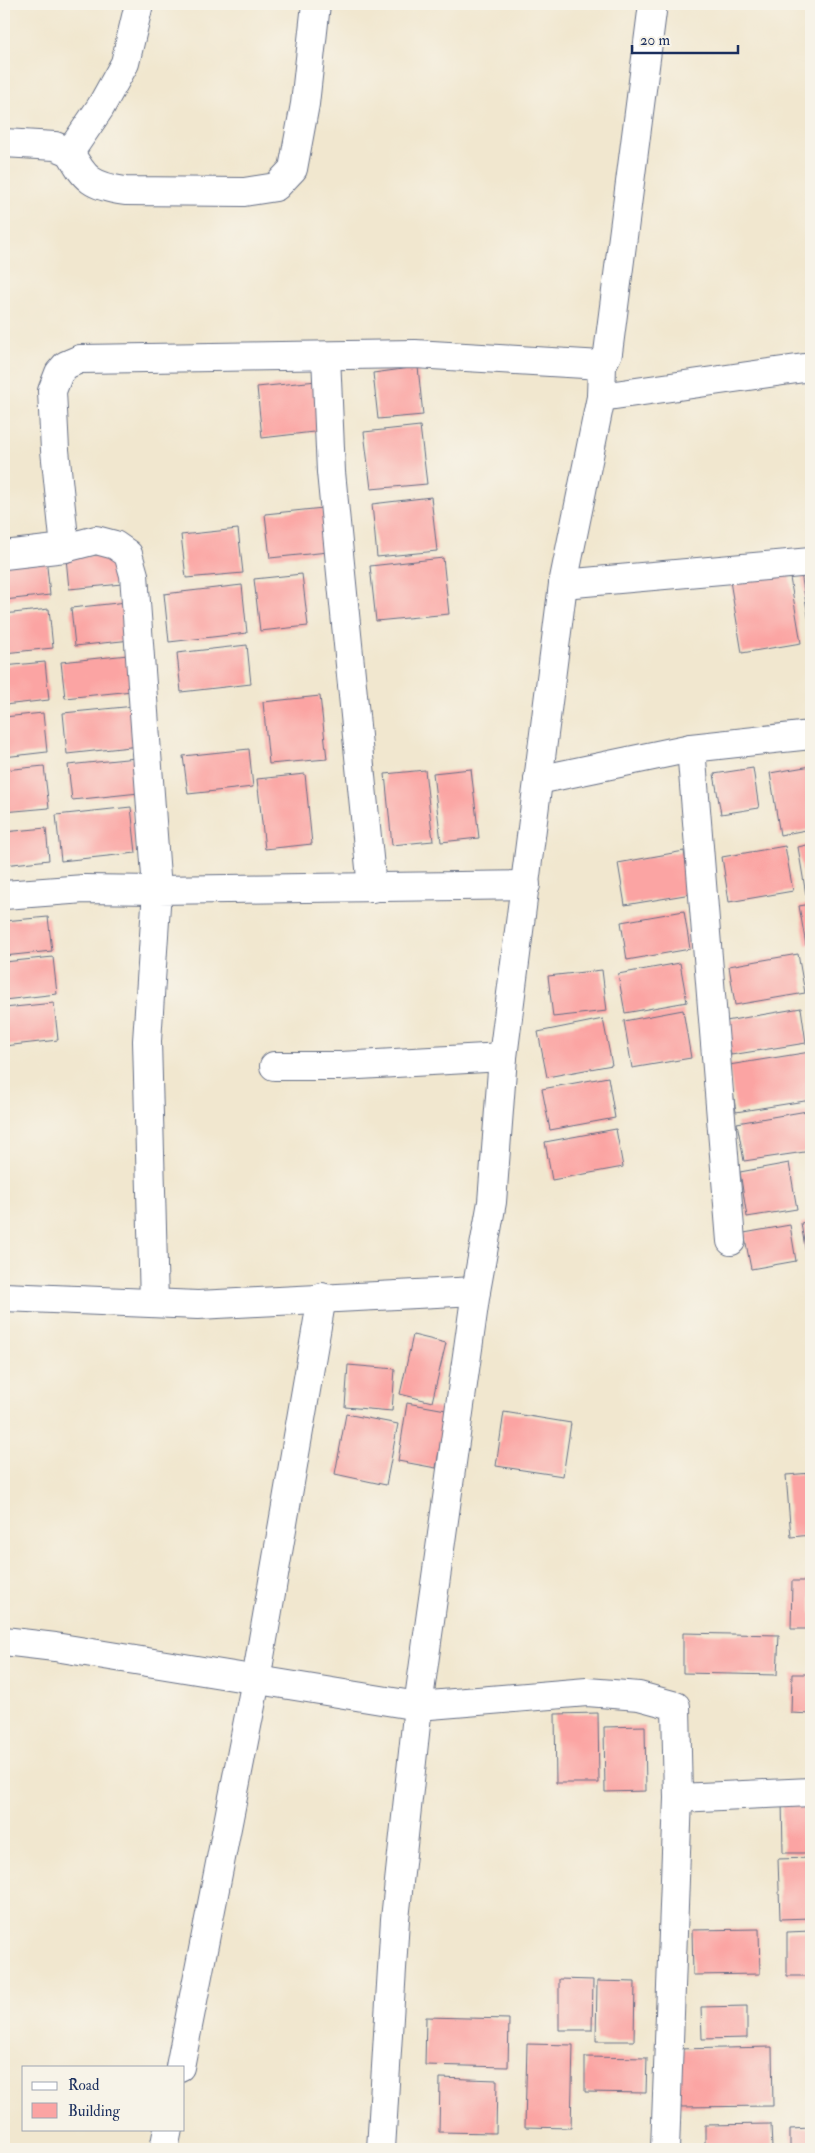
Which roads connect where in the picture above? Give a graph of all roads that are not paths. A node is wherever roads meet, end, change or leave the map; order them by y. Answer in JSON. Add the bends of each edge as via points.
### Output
{"nodes":[{"id":1,"x":139,"y":4,"type":"edge"},
{"id":2,"x":316,"y":4,"type":"edge"},
{"id":3,"x":653,"y":4,"type":"edge"},
{"id":4,"x":4,"y":143,"type":"edge"},
{"id":5,"x":70,"y":152,"type":"junction"},
{"id":6,"x":326,"y":356,"type":"junction"},
{"id":7,"x":602,"y":365,"type":"junction"},
{"id":8,"x":811,"y":367,"type":"edge"},
{"id":9,"x":601,"y":398,"type":"junction"},
{"id":10,"x":65,"y":548,"type":"junction"},
{"id":11,"x":4,"y":555,"type":"edge"},
{"id":12,"x":811,"y":562,"type":"edge"},
{"id":13,"x":563,"y":584,"type":"junction"},
{"id":14,"x":811,"y":735,"type":"edge"},
{"id":15,"x":691,"y":748,"type":"junction"},
{"id":16,"x":538,"y":780,"type":"junction"},
{"id":17,"x":526,"y":885,"type":"junction"},
{"id":18,"x":372,"y":888,"type":"junction"},
{"id":19,"x":157,"y":890,"type":"junction"},
{"id":20,"x":4,"y":895,"type":"edge"},
{"id":21,"x":503,"y":1057,"type":"junction"},
{"id":22,"x":274,"y":1066,"type":"dead end"},
{"id":23,"x":731,"y":1241,"type":"dead end"},
{"id":24,"x":476,"y":1291,"type":"junction"},
{"id":25,"x":4,"y":1297,"type":"edge"},
{"id":26,"x":322,"y":1297,"type":"junction"},
{"id":27,"x":154,"y":1303,"type":"junction"},
{"id":28,"x":4,"y":1641,"type":"edge"},
{"id":29,"x":256,"y":1680,"type":"junction"},
{"id":30,"x":418,"y":1706,"type":"junction"},
{"id":31,"x":811,"y":1792,"type":"edge"},
{"id":32,"x":678,"y":1798,"type":"junction"},
{"id":33,"x":180,"y":2066,"type":"edge"},
{"id":34,"x":168,"y":2130,"type":"edge"},
{"id":35,"x":164,"y":2149,"type":"edge"},
{"id":36,"x":381,"y":2149,"type":"edge"},
{"id":37,"x":665,"y":2149,"type":"edge"}],
"edges":[{"from":1,"to":5,"type":"street","via":[[125,63]]},
{"from":2,"to":5,"type":"street","via":[[305,104],[293,169],[276,187],[244,192],[106,188],[83,175]]},
{"from":3,"to":7,"type":"street","via":[[608,353]]},
{"from":4,"to":5,"type":"street","via":[[55,146]]},
{"from":6,"to":7,"type":"street","via":[[415,354]]},
{"from":6,"to":10,"type":"street","via":[[80,359],[66,366],[52,391]]},
{"from":6,"to":18,"type":"street","via":[[330,472]]},
{"from":7,"to":9,"type":"street"},
{"from":8,"to":9,"type":"street"},
{"from":9,"to":13,"type":"street"},
{"from":10,"to":11,"type":"street"},
{"from":10,"to":19,"type":"street","via":[[96,540],[115,545],[128,554],[134,575]]},
{"from":12,"to":13,"type":"street"},
{"from":13,"to":16,"type":"street"},
{"from":14,"to":15,"type":"street"},
{"from":15,"to":16,"type":"street"},
{"from":15,"to":23,"type":"street"},
{"from":16,"to":17,"type":"street"},
{"from":17,"to":18,"type":"street"},
{"from":17,"to":21,"type":"street"},
{"from":18,"to":19,"type":"street"},
{"from":19,"to":20,"type":"street","via":[[84,889]]},
{"from":19,"to":27,"type":"street","via":[[147,1040]]},
{"from":21,"to":22,"type":"street","via":[[341,1066]]},
{"from":21,"to":24,"type":"street","via":[[492,1202]]},
{"from":24,"to":26,"type":"street"},
{"from":24,"to":30,"type":"street"},
{"from":25,"to":27,"type":"street"},
{"from":26,"to":27,"type":"street","via":[[198,1304]]},
{"from":26,"to":29,"type":"street"},
{"from":28,"to":29,"type":"street"},
{"from":29,"to":30,"type":"street"},
{"from":29,"to":33,"type":"street"},
{"from":30,"to":32,"type":"street","via":[[587,1692],[639,1696],[676,1706]]},
{"from":30,"to":36,"type":"street","via":[[394,1919]]},
{"from":31,"to":32,"type":"street"},
{"from":32,"to":37,"type":"street"},
{"from":34,"to":35,"type":"street"}]}
